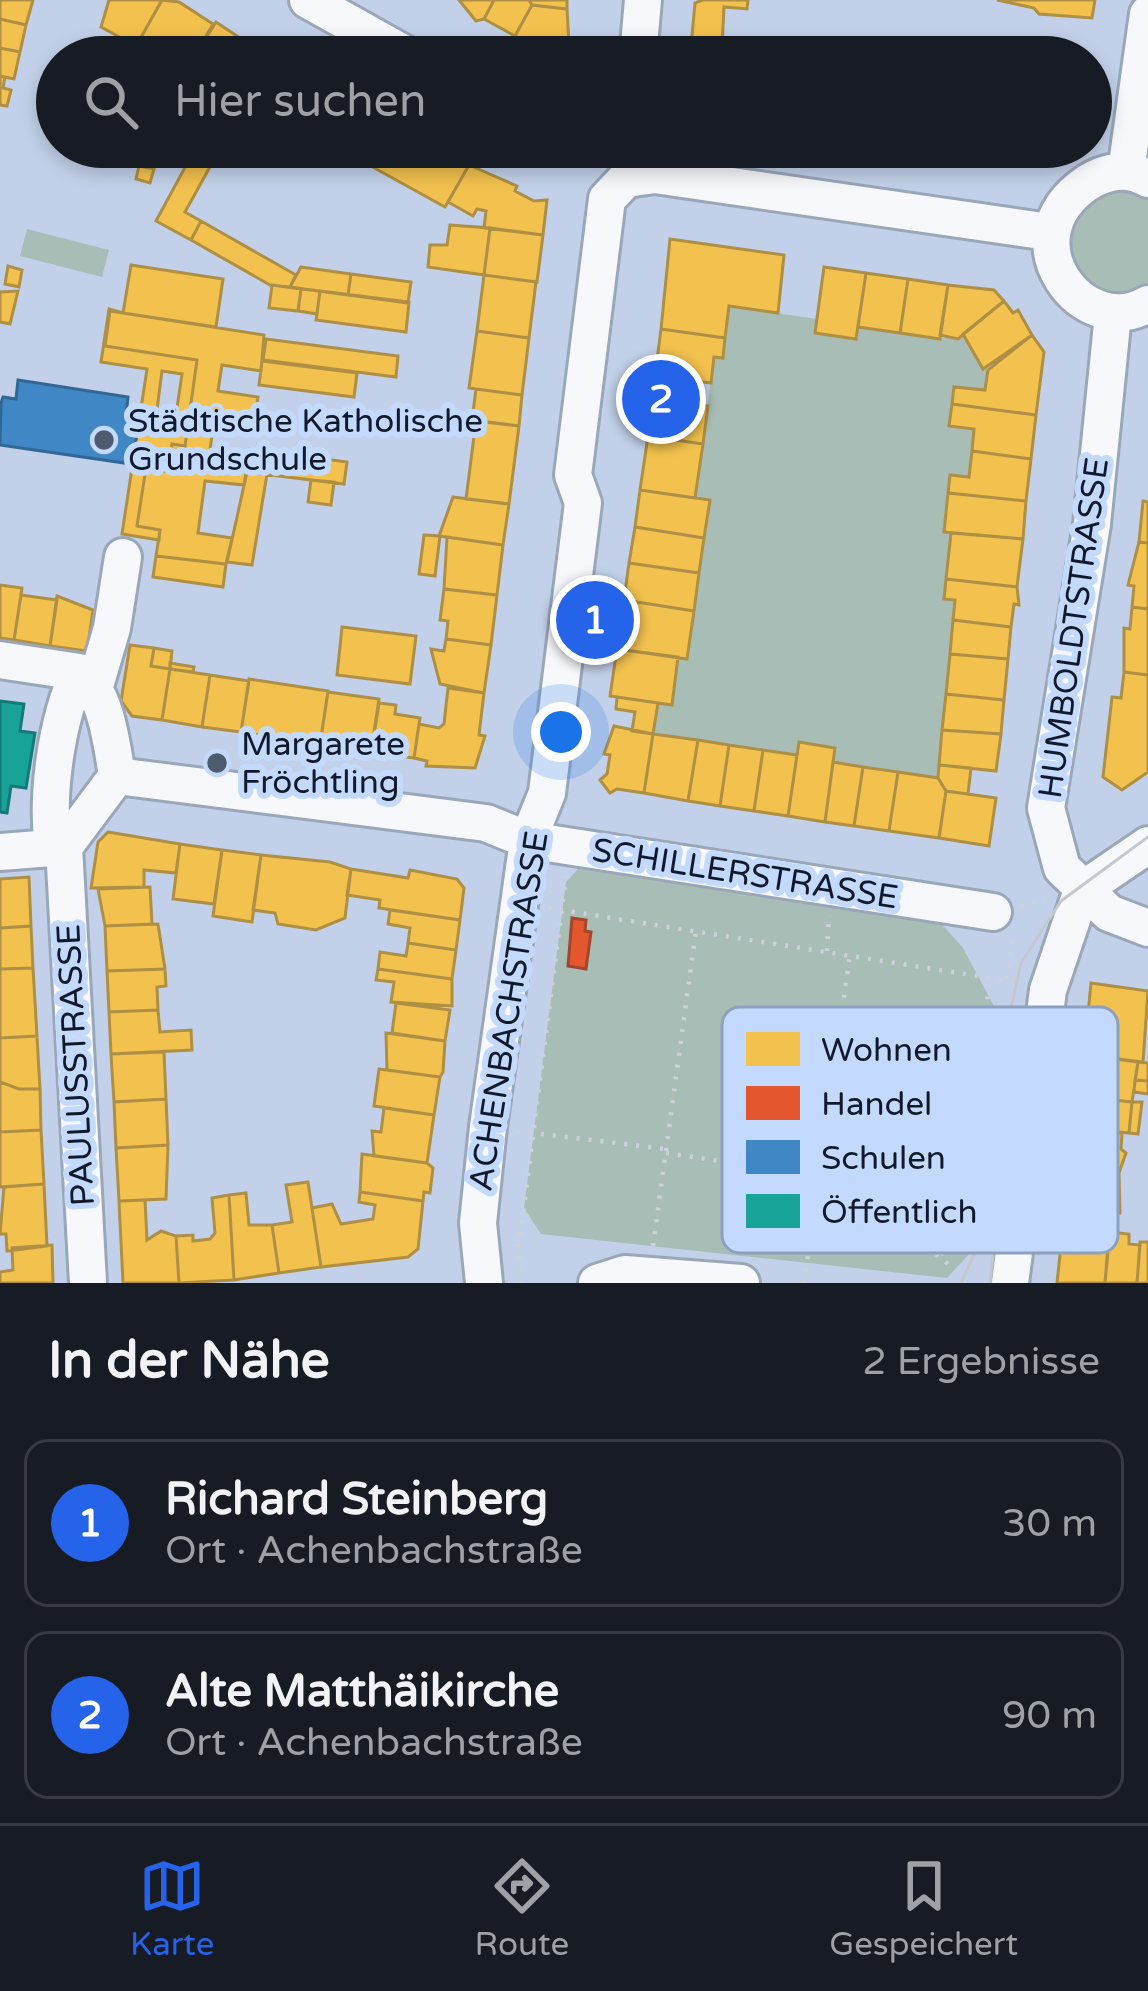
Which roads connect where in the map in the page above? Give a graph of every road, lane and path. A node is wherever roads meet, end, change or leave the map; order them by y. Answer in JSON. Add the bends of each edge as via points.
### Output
{"nodes":[{"id":1,"x":308,"y":0,"type":"edge"},
{"id":2,"x":643,"y":0,"type":"edge"},
{"id":3,"x":1148,"y":14,"type":"edge"},
{"id":4,"x":372,"y":36,"type":"edge"},
{"id":5,"x":640,"y":36,"type":"edge"},
{"id":6,"x":1137,"y":175,"type":"edge"},
{"id":7,"x":1049,"y":232,"type":"junction"},
{"id":8,"x":1131,"y":309,"type":"edge"},
{"id":9,"x":123,"y":557,"type":"dead end"},
{"id":10,"x":0,"y":660,"type":"edge"},
{"id":11,"x":87,"y":679,"type":"junction"},
{"id":12,"x":117,"y":776,"type":"junction"},
{"id":13,"x":528,"y":840,"type":"junction"},
{"id":14,"x":1148,"y":844,"type":"edge"},
{"id":15,"x":569,"y":846,"type":"junction"},
{"id":16,"x":58,"y":847,"type":"junction"},
{"id":17,"x":0,"y":852,"type":"edge"},
{"id":18,"x":1082,"y":890,"type":"junction"},
{"id":19,"x":518,"y":903,"type":"junction"},
{"id":20,"x":1006,"y":909,"type":"junction"},
{"id":21,"x":562,"y":910,"type":"junction"},
{"id":22,"x":1148,"y":928,"type":"edge"},
{"id":23,"x":696,"y":931,"type":"junction"},
{"id":24,"x":850,"y":954,"type":"junction"},
{"id":25,"x":990,"y":976,"type":"junction"},
{"id":26,"x":1006,"y":979,"type":"junction"},
{"id":27,"x":1016,"y":980,"type":"dead end"},
{"id":28,"x":843,"y":1007,"type":"edge"},
{"id":29,"x":986,"y":1007,"type":"edge"},
{"id":30,"x":1046,"y":1007,"type":"edge"},
{"id":31,"x":488,"y":1127,"type":"junction"},
{"id":32,"x":533,"y":1133,"type":"junction"},
{"id":33,"x":666,"y":1151,"type":"junction"},
{"id":34,"x":722,"y":1160,"type":"edge"},
{"id":35,"x":808,"y":1253,"type":"edge"},
{"id":36,"x":1014,"y":1253,"type":"edge"},
{"id":37,"x":940,"y":1255,"type":"edge"},
{"id":38,"x":649,"y":1274,"type":"junction"},
{"id":39,"x":88,"y":1283,"type":"edge"},
{"id":40,"x":484,"y":1283,"type":"edge"},
{"id":41,"x":520,"y":1283,"type":"edge"},
{"id":42,"x":597,"y":1283,"type":"edge"},
{"id":43,"x":741,"y":1283,"type":"edge"},
{"id":44,"x":803,"y":1283,"type":"edge"},
{"id":45,"x":968,"y":1283,"type":"edge"},
{"id":46,"x":1010,"y":1283,"type":"edge"}],
"edges":[{"from":1,"to":4,"type":"street"},
{"from":2,"to":5,"type":"street"},
{"from":3,"to":6,"type":"street"},
{"from":6,"to":7,"type":"street","via":[[1104,174],[1079,189],[1055,212]]},
{"from":7,"to":8,"type":"street","name":"HUMBOLDTSTRASSE","via":[[1051,256],[1091,306]]},
{"from":7,"to":13,"type":"street","name":"ACHENBACHSTRASSE","via":[[655,175],[613,190],[573,475],[583,503],[547,793]]},
{"from":8,"to":18,"type":"street","name":"HUMBOLDTSTRASSE","via":[[1046,808],[1062,868]]},
{"from":9,"to":11,"type":"street","name":"PAULUSSTRASSE","via":[[112,628]]},
{"from":10,"to":11,"type":"street"},
{"from":11,"to":12,"type":"street"},
{"from":11,"to":16,"type":"street","name":"PAULUSSTRASSE","via":[[68,695],[49,818]]},
{"from":12,"to":13,"type":"street","name":"SCHILLERSTRASSE","via":[[486,823]]},
{"from":12,"to":16,"type":"street"},
{"from":13,"to":15,"type":"street","name":"SCHILLERSTRASSE"},
{"from":13,"to":19,"type":"street","name":"ACHENBACHSTRASSE"},
{"from":14,"to":18,"type":"street"},
{"from":15,"to":20,"type":"street","name":"SCHILLERSTRASSE"},
{"from":15,"to":21,"type":"path"},
{"from":16,"to":17,"type":"street"},
{"from":16,"to":39,"type":"street","name":"PAULUSSTRASSE"},
{"from":18,"to":20,"type":"path"},
{"from":18,"to":22,"type":"street","via":[[1109,913]]},
{"from":18,"to":30,"type":"street"},
{"from":19,"to":21,"type":"path"},
{"from":19,"to":31,"type":"street","name":"ACHENBACHSTRASSE"},
{"from":20,"to":26,"type":"path"},
{"from":21,"to":23,"type":"path"},
{"from":21,"to":32,"type":"path"},
{"from":23,"to":24,"type":"path"},
{"from":23,"to":33,"type":"path"},
{"from":24,"to":25,"type":"path"},
{"from":24,"to":28,"type":"path"},
{"from":25,"to":26,"type":"path"},
{"from":25,"to":29,"type":"path"},
{"from":26,"to":27,"type":"path"},
{"from":31,"to":32,"type":"path"},
{"from":31,"to":40,"type":"street","name":"ACHENBACHSTRASSE","via":[[478,1223]]},
{"from":32,"to":33,"type":"path"},
{"from":32,"to":41,"type":"path"},
{"from":33,"to":34,"type":"path"},
{"from":33,"to":38,"type":"path"},
{"from":35,"to":44,"type":"path"},
{"from":36,"to":46,"type":"street"},
{"from":37,"to":45,"type":"path"},
{"from":38,"to":42,"type":"street"},
{"from":38,"to":43,"type":"street"}]}
